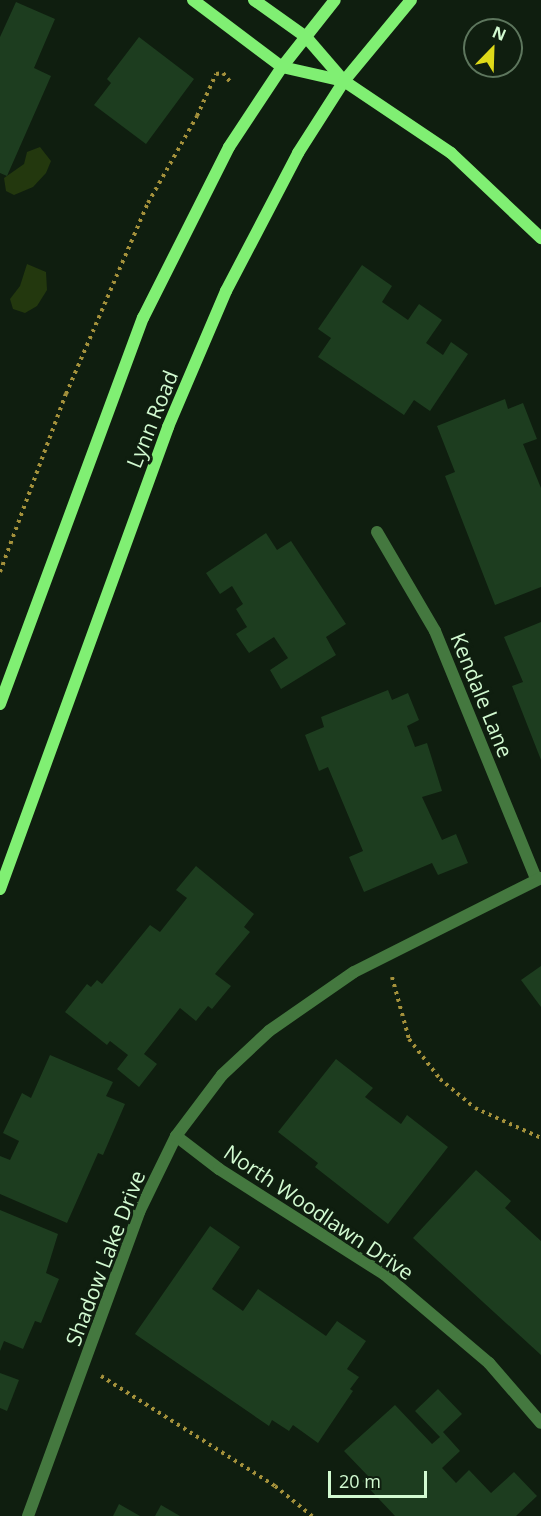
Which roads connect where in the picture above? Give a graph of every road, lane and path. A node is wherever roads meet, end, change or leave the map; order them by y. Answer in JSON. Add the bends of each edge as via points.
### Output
{"nodes":[{"id":1,"x":193,"y":0,"type":"edge"},
{"id":2,"x":254,"y":0,"type":"edge"},
{"id":3,"x":335,"y":0,"type":"edge"},
{"id":4,"x":411,"y":0,"type":"edge"},
{"id":5,"x":306,"y":37,"type":"junction"},
{"id":6,"x":282,"y":67,"type":"junction"},
{"id":7,"x":344,"y":81,"type":"junction"},
{"id":8,"x":232,"y":84,"type":"dead end"},
{"id":9,"x":541,"y":238,"type":"edge"},
{"id":10,"x":377,"y":532,"type":"dead end"},
{"id":11,"x":0,"y":573,"type":"edge"},
{"id":12,"x":0,"y":704,"type":"edge"},
{"id":13,"x":539,"y":878,"type":"edge"},
{"id":14,"x":0,"y":889,"type":"edge"},
{"id":15,"x":387,"y":956,"type":"junction"},
{"id":16,"x":176,"y":1136,"type":"junction"},
{"id":17,"x":541,"y":1138,"type":"edge"},
{"id":18,"x":84,"y":1368,"type":"junction"},
{"id":19,"x":541,"y":1423,"type":"edge"},
{"id":20,"x":28,"y":1516,"type":"edge"},
{"id":21,"x":312,"y":1516,"type":"edge"}],
"edges":[{"from":1,"to":6,"type":"main road"},
{"from":2,"to":5,"type":"main road"},
{"from":3,"to":5,"type":"main road","name":"Lynn Road"},
{"from":4,"to":7,"type":"main road","name":"Lynn Road"},
{"from":5,"to":6,"type":"main road","name":"Lynn Road"},
{"from":5,"to":7,"type":"main road"},
{"from":6,"to":7,"type":"main road"},
{"from":6,"to":12,"type":"main road","name":"Lynn Road","via":[[229,147],[143,318]]},
{"from":7,"to":9,"type":"main road","via":[[451,153]]},
{"from":7,"to":14,"type":"main road","name":"Lynn Road","via":[[267,207],[197,358],[168,427]]},
{"from":8,"to":11,"type":"path","via":[[223,73],[216,74],[143,213],[66,394]]},
{"from":10,"to":13,"type":"street","name":"Kendale Lane","via":[[435,631]]},
{"from":13,"to":15,"type":"street","name":"Shadow Lake Drive"},
{"from":15,"to":16,"type":"street","name":"Shadow Lake Drive","via":[[354,972],[269,1031],[222,1075]]},
{"from":15,"to":17,"type":"path","via":[[409,1039],[440,1079],[475,1108]]},
{"from":16,"to":18,"type":"street","name":"Shadow Lake Drive","via":[[139,1212]]},
{"from":16,"to":19,"type":"street","name":"North Woodlawn Drive","via":[[219,1169],[384,1274],[489,1363]]},
{"from":18,"to":20,"type":"street","name":"Shadow Lake Drive"},
{"from":18,"to":21,"type":"path","via":[[126,1389],[215,1451],[275,1486]]}]}
